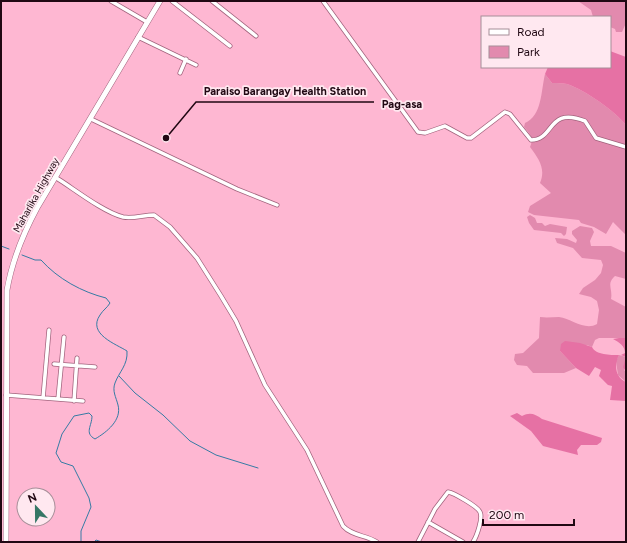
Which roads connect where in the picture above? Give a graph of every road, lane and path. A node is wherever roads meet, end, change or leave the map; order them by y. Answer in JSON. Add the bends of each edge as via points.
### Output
{"nodes":[{"id":1,"x":111,"y":1,"type":"edge"},
{"id":2,"x":160,"y":1,"type":"edge"},
{"id":3,"x":172,"y":1,"type":"edge"},
{"id":4,"x":212,"y":1,"type":"edge"},
{"id":5,"x":324,"y":1,"type":"edge"},
{"id":6,"x":147,"y":22,"type":"junction"},
{"id":7,"x":256,"y":36,"type":"dead end"},
{"id":8,"x":138,"y":37,"type":"junction"},
{"id":9,"x":230,"y":46,"type":"dead end"},
{"id":10,"x":186,"y":59,"type":"junction"},
{"id":11,"x":196,"y":65,"type":"dead end"},
{"id":12,"x":180,"y":73,"type":"dead end"},
{"id":13,"x":91,"y":119,"type":"junction"},
{"id":14,"x":626,"y":146,"type":"edge"},
{"id":15,"x":55,"y":177,"type":"junction"},
{"id":16,"x":277,"y":205,"type":"dead end"},
{"id":17,"x":48,"y":330,"type":"dead end"},
{"id":18,"x":64,"y":337,"type":"dead end"},
{"id":19,"x":77,"y":358,"type":"dead end"},
{"id":20,"x":54,"y":364,"type":"dead end"},
{"id":21,"x":62,"y":365,"type":"junction"},
{"id":22,"x":76,"y":365,"type":"junction"},
{"id":23,"x":95,"y":368,"type":"dead end"},
{"id":24,"x":4,"y":397,"type":"edge"},
{"id":25,"x":43,"y":398,"type":"junction"},
{"id":26,"x":58,"y":400,"type":"junction"},
{"id":27,"x":74,"y":401,"type":"junction"},
{"id":28,"x":84,"y":401,"type":"dead end"},
{"id":29,"x":428,"y":522,"type":"junction"},
{"id":30,"x":6,"y":542,"type":"edge"},
{"id":31,"x":378,"y":542,"type":"edge"},
{"id":32,"x":418,"y":542,"type":"edge"},
{"id":33,"x":463,"y":542,"type":"edge"},
{"id":34,"x":473,"y":542,"type":"edge"}],
"edges":[{"from":1,"to":6,"type":"street"},
{"from":2,"to":6,"type":"highway","name":"Maharlika Highway"},
{"from":3,"to":9,"type":"street"},
{"from":4,"to":7,"type":"street"},
{"from":5,"to":14,"type":"street","via":[[418,132],[425,133],[447,126],[469,139],[505,112],[510,114],[530,140],[541,136],[559,119],[567,116],[585,121],[596,138]]},
{"from":6,"to":8,"type":"highway","name":"Maharlika Highway"},
{"from":8,"to":10,"type":"street"},
{"from":8,"to":13,"type":"highway","name":"Maharlika Highway"},
{"from":10,"to":11,"type":"street"},
{"from":10,"to":12,"type":"street"},
{"from":13,"to":15,"type":"highway","name":"Maharlika Highway"},
{"from":13,"to":16,"type":"street","via":[[237,189]]},
{"from":15,"to":24,"type":"highway","name":"Maharlika Highway","via":[[22,238],[9,280]]},
{"from":15,"to":31,"type":"street","via":[[103,208],[121,216],[154,215],[170,227],[197,258],[236,321],[265,385],[307,450],[343,526],[351,532]]},
{"from":17,"to":25,"type":"street"},
{"from":18,"to":21,"type":"street"},
{"from":19,"to":22,"type":"street"},
{"from":20,"to":21,"type":"street"},
{"from":21,"to":22,"type":"street"},
{"from":21,"to":26,"type":"street"},
{"from":22,"to":23,"type":"street"},
{"from":22,"to":27,"type":"street"},
{"from":24,"to":25,"type":"street"},
{"from":24,"to":30,"type":"highway","name":"Maharlika Highway"},
{"from":25,"to":26,"type":"street"},
{"from":26,"to":27,"type":"street"},
{"from":27,"to":28,"type":"street"},
{"from":29,"to":32,"type":"street"},
{"from":29,"to":33,"type":"street"},
{"from":29,"to":34,"type":"street","via":[[445,494],[450,492],[480,512]]}]}
